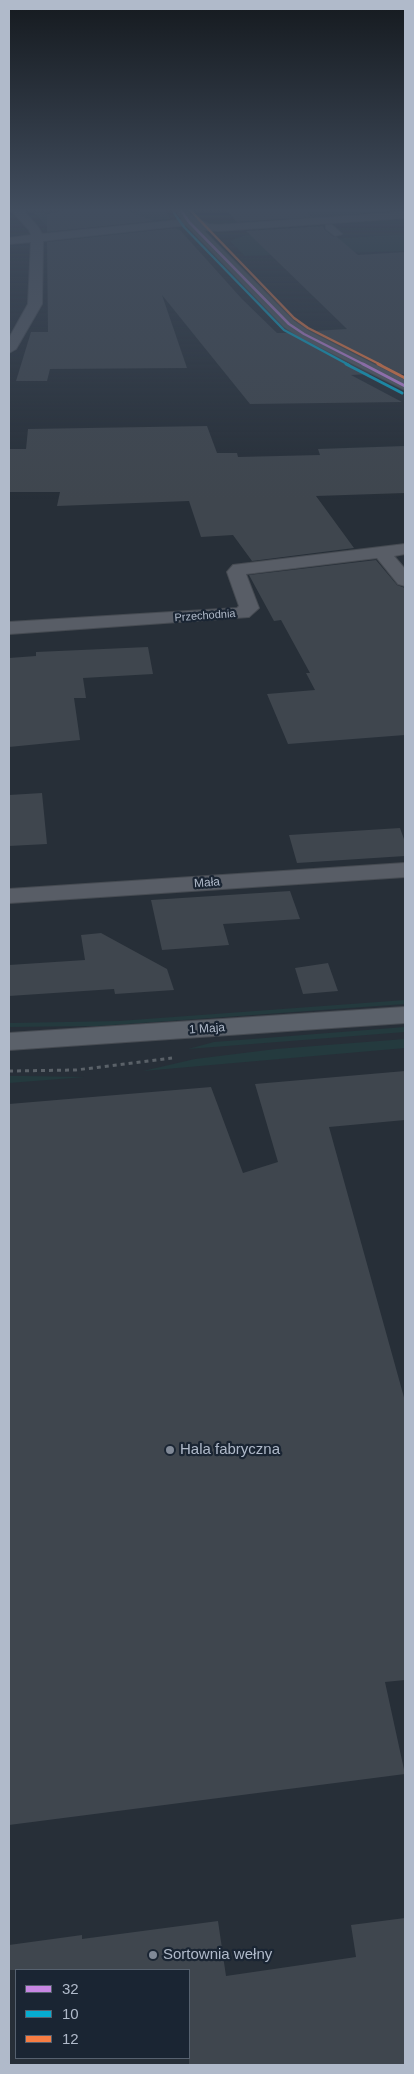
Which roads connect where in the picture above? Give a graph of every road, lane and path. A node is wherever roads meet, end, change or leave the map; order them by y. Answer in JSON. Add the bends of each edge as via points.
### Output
{"nodes":[{"id":1,"x":34,"y":306,"type":"edge"},
{"id":2,"x":271,"y":306,"type":"edge"},
{"id":3,"x":9,"y":350,"type":"edge"},
{"id":4,"x":405,"y":386,"type":"edge"},
{"id":5,"x":405,"y":549,"type":"edge"},
{"id":6,"x":381,"y":551,"type":"junction"},
{"id":7,"x":405,"y":580,"type":"edge"},
{"id":8,"x":9,"y":628,"type":"edge"},
{"id":9,"x":405,"y":870,"type":"edge"},
{"id":10,"x":9,"y":896,"type":"edge"},
{"id":11,"x":405,"y":1015,"type":"edge"},
{"id":12,"x":9,"y":1042,"type":"edge"},
{"id":13,"x":174,"y":1058,"type":"dead end"},
{"id":14,"x":9,"y":1071,"type":"edge"}],
"edges":[{"from":1,"to":3,"type":"street"},
{"from":2,"to":4,"type":"street","via":[[304,334]]},
{"from":5,"to":6,"type":"street","name":"Przechodnia"},
{"from":6,"to":7,"type":"street"},
{"from":6,"to":8,"type":"street","name":"Przechodnia","via":[[239,568],[236,572],[249,608],[242,613]]},
{"from":9,"to":10,"type":"street","name":"Mała"},
{"from":11,"to":12,"type":"main road","name":"1 Maja"},
{"from":13,"to":14,"type":"path","via":[[76,1070]]}]}
